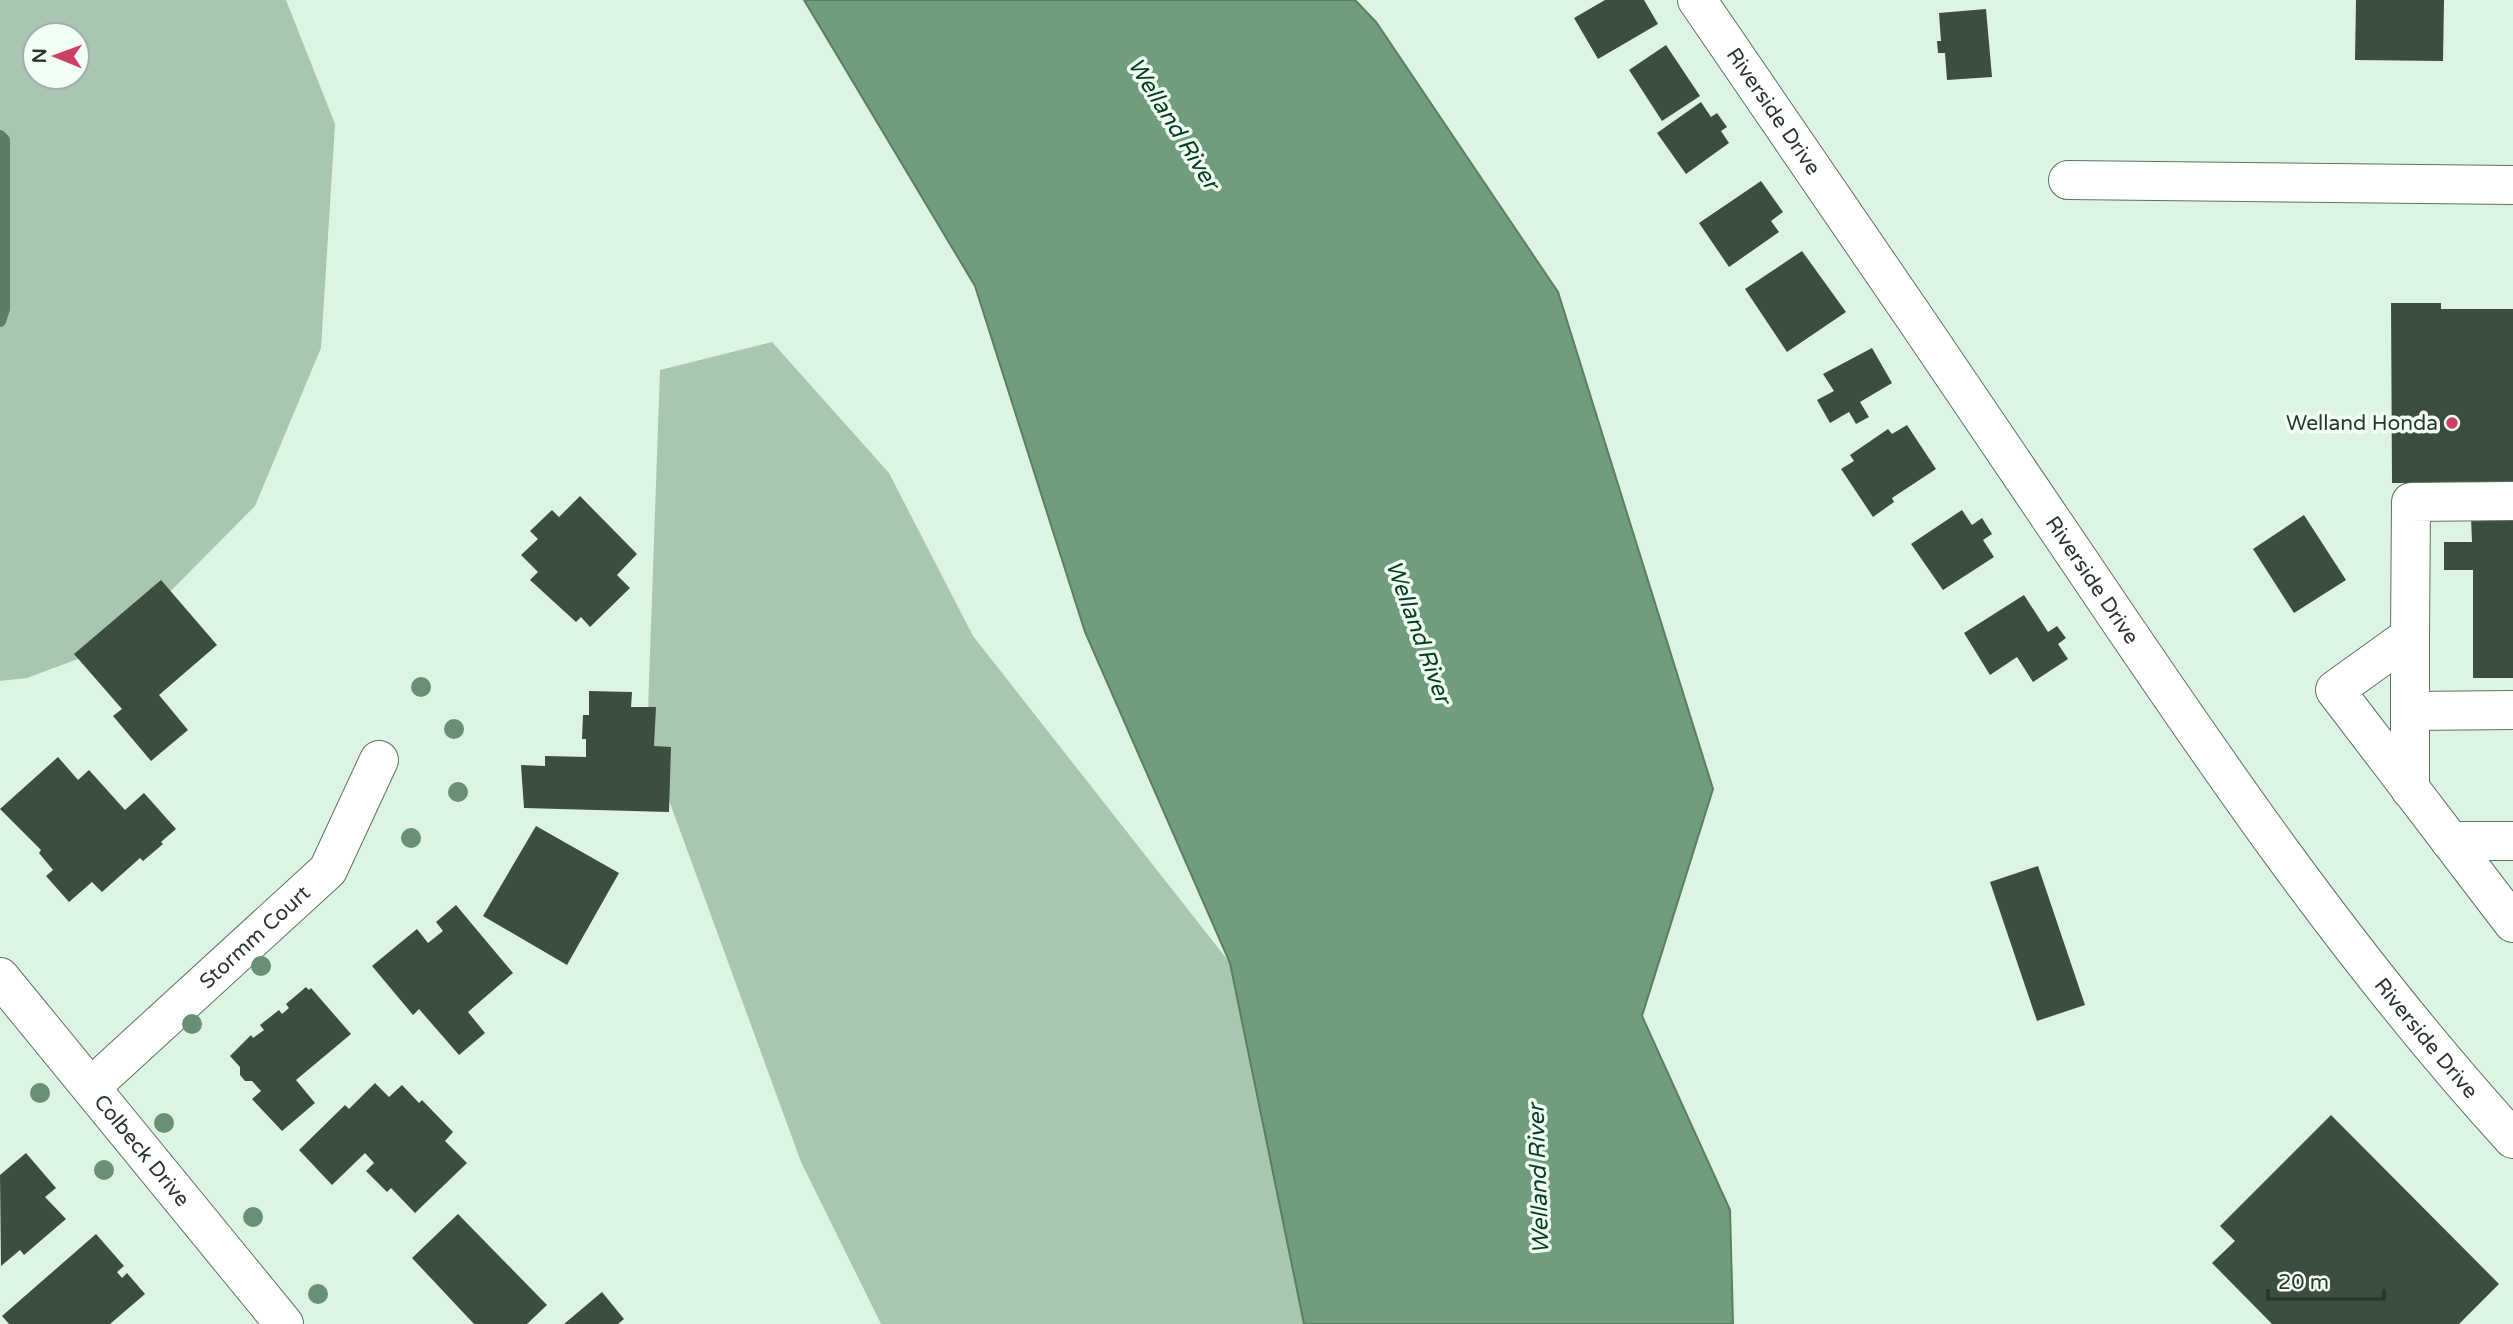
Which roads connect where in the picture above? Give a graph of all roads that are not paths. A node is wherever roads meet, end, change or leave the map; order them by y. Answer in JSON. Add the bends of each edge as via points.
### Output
{"nodes":[{"id":1,"x":1698,"y":0,"type":"edge"},
{"id":2,"x":2068,"y":180,"type":"dead end"},
{"id":3,"x":2513,"y":185,"type":"edge"},
{"id":4,"x":2513,"y":501,"type":"edge"},
{"id":5,"x":2410,"y":636,"type":"junction"},
{"id":6,"x":2513,"y":710,"type":"edge"},
{"id":7,"x":2411,"y":711,"type":"junction"},
{"id":8,"x":379,"y":760,"type":"dead end"},
{"id":9,"x":2410,"y":789,"type":"junction"},
{"id":10,"x":2450,"y":841,"type":"junction"},
{"id":11,"x":2513,"y":841,"type":"edge"},
{"id":12,"x":2513,"y":923,"type":"edge"},
{"id":13,"x":0,"y":977,"type":"edge"},
{"id":14,"x":91,"y":1087,"type":"junction"},
{"id":15,"x":2513,"y":1139,"type":"edge"},
{"id":16,"x":284,"y":1324,"type":"edge"}],
"edges":[{"from":1,"to":15,"type":"street","name":"Riverside Drive","via":[[2250,807],[2416,1028]]},
{"from":2,"to":3,"type":"street"},
{"from":4,"to":5,"type":"street","via":[[2411,502]]},
{"from":5,"to":7,"type":"street"},
{"from":5,"to":9,"type":"street","via":[[2334,690]]},
{"from":6,"to":7,"type":"street"},
{"from":7,"to":9,"type":"street"},
{"from":8,"to":14,"type":"street","name":"Stormm Court","via":[[328,870]]},
{"from":9,"to":10,"type":"street"},
{"from":10,"to":11,"type":"street"},
{"from":10,"to":12,"type":"street"},
{"from":13,"to":14,"type":"street","name":"Colbeck Drive"},
{"from":14,"to":16,"type":"street","name":"Colbeck Drive"}]}
